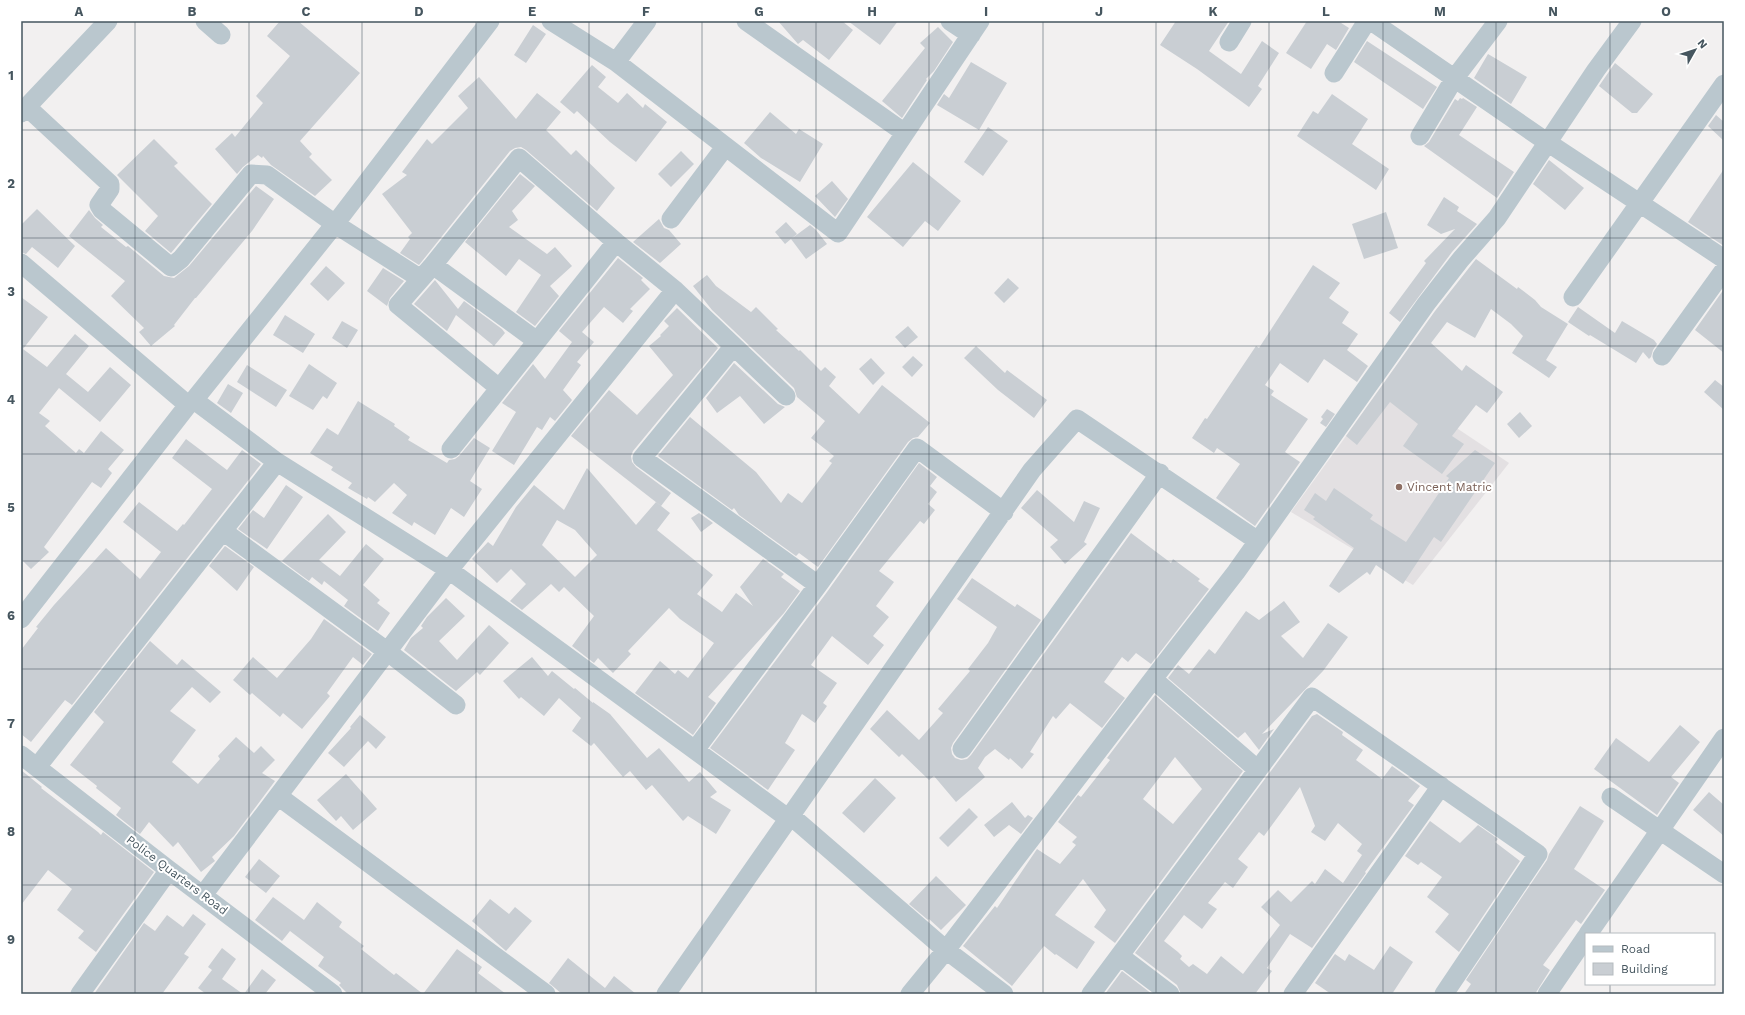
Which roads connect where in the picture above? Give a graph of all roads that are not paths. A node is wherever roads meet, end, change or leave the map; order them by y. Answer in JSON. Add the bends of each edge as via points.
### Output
{"nodes":[{"id":1,"x":108,"y":21,"type":"edge"},
{"id":2,"x":205,"y":21,"type":"edge"},
{"id":3,"x":490,"y":21,"type":"edge"},
{"id":4,"x":551,"y":21,"type":"edge"},
{"id":5,"x":647,"y":21,"type":"edge"},
{"id":6,"x":746,"y":21,"type":"edge"},
{"id":7,"x":950,"y":21,"type":"edge"},
{"id":8,"x":1242,"y":21,"type":"edge"},
{"id":9,"x":1367,"y":21,"type":"edge"},
{"id":10,"x":1372,"y":21,"type":"edge"},
{"id":11,"x":1498,"y":21,"type":"edge"},
{"id":12,"x":1632,"y":21,"type":"edge"},
{"id":13,"x":975,"y":28,"type":"edge"},
{"id":14,"x":221,"y":35,"type":"dead end"},
{"id":15,"x":1229,"y":42,"type":"dead end"},
{"id":16,"x":616,"y":62,"type":"junction"},
{"id":17,"x":1334,"y":73,"type":"dead end"},
{"id":18,"x":1454,"y":79,"type":"junction"},
{"id":19,"x":1724,"y":84,"type":"edge"},
{"id":20,"x":24,"y":110,"type":"edge"},
{"id":21,"x":905,"y":133,"type":"junction"},
{"id":22,"x":1420,"y":136,"type":"dead end"},
{"id":23,"x":1547,"y":142,"type":"junction"},
{"id":24,"x":725,"y":147,"type":"junction"},
{"id":25,"x":1640,"y":203,"type":"junction"},
{"id":26,"x":671,"y":219,"type":"dead end"},
{"id":27,"x":335,"y":224,"type":"junction"},
{"id":28,"x":616,"y":242,"type":"junction"},
{"id":29,"x":1724,"y":259,"type":"edge"},
{"id":30,"x":21,"y":263,"type":"edge"},
{"id":31,"x":433,"y":265,"type":"junction"},
{"id":32,"x":1724,"y":270,"type":"edge"},
{"id":33,"x":421,"y":279,"type":"junction"},
{"id":34,"x":675,"y":290,"type":"junction"},
{"id":35,"x":1573,"y":297,"type":"dead end"},
{"id":36,"x":536,"y":341,"type":"junction"},
{"id":37,"x":733,"y":347,"type":"junction"},
{"id":38,"x":1662,"y":356,"type":"dead end"},
{"id":39,"x":499,"y":388,"type":"junction"},
{"id":40,"x":786,"y":396,"type":"dead end"},
{"id":41,"x":191,"y":403,"type":"junction"},
{"id":42,"x":451,"y":449,"type":"dead end"},
{"id":43,"x":277,"y":462,"type":"junction"},
{"id":44,"x":1160,"y":474,"type":"junction"},
{"id":45,"x":1004,"y":512,"type":"junction"},
{"id":46,"x":223,"y":531,"type":"junction"},
{"id":47,"x":1258,"y":541,"type":"junction"},
{"id":48,"x":449,"y":570,"type":"junction"},
{"id":49,"x":818,"y":585,"type":"junction"},
{"id":50,"x":21,"y":619,"type":"edge"},
{"id":51,"x":388,"y":652,"type":"junction"},
{"id":52,"x":1153,"y":679,"type":"junction"},
{"id":53,"x":456,"y":705,"type":"dead end"},
{"id":54,"x":1724,"y":738,"type":"edge"},
{"id":55,"x":962,"y":749,"type":"dead end"},
{"id":56,"x":695,"y":750,"type":"junction"},
{"id":57,"x":21,"y":755,"type":"edge"},
{"id":58,"x":1718,"y":758,"type":"edge"},
{"id":59,"x":37,"y":767,"type":"junction"},
{"id":60,"x":1258,"y":770,"type":"junction"},
{"id":61,"x":1441,"y":786,"type":"junction"},
{"id":62,"x":278,"y":796,"type":"junction"},
{"id":63,"x":1611,"y":796,"type":"dead end"},
{"id":64,"x":790,"y":818,"type":"junction"},
{"id":65,"x":1660,"y":829,"type":"junction"},
{"id":66,"x":169,"y":870,"type":"junction"},
{"id":67,"x":1724,"y":874,"type":"edge"},
{"id":68,"x":203,"y":895,"type":"junction"},
{"id":69,"x":1589,"y":933,"type":"edge"},
{"id":70,"x":1585,"y":938,"type":"edge"},
{"id":71,"x":946,"y":950,"type":"junction"},
{"id":72,"x":1120,"y":956,"type":"junction"},
{"id":73,"x":80,"y":994,"type":"edge"},
{"id":74,"x":333,"y":994,"type":"edge"},
{"id":75,"x":546,"y":994,"type":"edge"},
{"id":76,"x":666,"y":994,"type":"edge"},
{"id":77,"x":910,"y":994,"type":"edge"},
{"id":78,"x":1004,"y":994,"type":"edge"},
{"id":79,"x":1091,"y":994,"type":"edge"},
{"id":80,"x":1170,"y":994,"type":"edge"},
{"id":81,"x":1293,"y":994,"type":"edge"},
{"id":82,"x":1444,"y":994,"type":"edge"},
{"id":83,"x":1547,"y":994,"type":"edge"}],
"edges":[{"from":1,"to":20,"type":"street"},
{"from":2,"to":14,"type":"street"},
{"from":3,"to":27,"type":"street"},
{"from":4,"to":16,"type":"street"},
{"from":5,"to":16,"type":"street"},
{"from":6,"to":21,"type":"street"},
{"from":7,"to":13,"type":"street"},
{"from":8,"to":15,"type":"street"},
{"from":9,"to":17,"type":"street"},
{"from":10,"to":18,"type":"street"},
{"from":11,"to":18,"type":"street"},
{"from":12,"to":23,"type":"street"},
{"from":13,"to":21,"type":"street"},
{"from":16,"to":24,"type":"street"},
{"from":18,"to":22,"type":"street"},
{"from":18,"to":23,"type":"street"},
{"from":19,"to":25,"type":"street"},
{"from":20,"to":27,"type":"street","via":[[110,184],[110,189],[100,205],[102,210],[171,267],[181,259],[250,174],[267,175]]},
{"from":21,"to":24,"type":"street","via":[[838,233]]},
{"from":23,"to":25,"type":"street"},
{"from":23,"to":47,"type":"street","via":[[1497,218],[1426,304]]},
{"from":24,"to":26,"type":"street"},
{"from":25,"to":29,"type":"street"},
{"from":25,"to":35,"type":"street"},
{"from":27,"to":33,"type":"street"},
{"from":27,"to":41,"type":"street"},
{"from":28,"to":31,"type":"street","via":[[519,158]]},
{"from":28,"to":34,"type":"street"},
{"from":28,"to":36,"type":"street"},
{"from":30,"to":41,"type":"street"},
{"from":31,"to":33,"type":"street"},
{"from":31,"to":36,"type":"street"},
{"from":32,"to":38,"type":"street"},
{"from":33,"to":39,"type":"street","via":[[398,305]]},
{"from":34,"to":37,"type":"street"},
{"from":34,"to":48,"type":"street"},
{"from":36,"to":39,"type":"street"},
{"from":37,"to":40,"type":"street"},
{"from":37,"to":49,"type":"street","via":[[642,458]]},
{"from":39,"to":42,"type":"street"},
{"from":41,"to":43,"type":"street"},
{"from":41,"to":50,"type":"street"},
{"from":43,"to":46,"type":"street"},
{"from":43,"to":48,"type":"street"},
{"from":44,"to":45,"type":"street","via":[[1077,419],[1032,470]]},
{"from":44,"to":47,"type":"street"},
{"from":44,"to":55,"type":"street"},
{"from":45,"to":49,"type":"street","via":[[917,448]]},
{"from":45,"to":64,"type":"street"},
{"from":46,"to":51,"type":"street"},
{"from":46,"to":59,"type":"street"},
{"from":47,"to":52,"type":"street"},
{"from":48,"to":51,"type":"street"},
{"from":48,"to":56,"type":"street"},
{"from":49,"to":56,"type":"street"},
{"from":51,"to":53,"type":"street"},
{"from":51,"to":62,"type":"street"},
{"from":52,"to":60,"type":"street"},
{"from":52,"to":71,"type":"street"},
{"from":54,"to":58,"type":"street"},
{"from":56,"to":64,"type":"street"},
{"from":57,"to":59,"type":"street","name":"Police Quarters Road"},
{"from":58,"to":65,"type":"street"},
{"from":59,"to":66,"type":"street","name":"Police Quarters Road"},
{"from":60,"to":61,"type":"street","via":[[1312,697]]},
{"from":60,"to":72,"type":"street"},
{"from":61,"to":81,"type":"street"},
{"from":61,"to":82,"type":"street","via":[[1538,854]]},
{"from":62,"to":68,"type":"street"},
{"from":62,"to":75,"type":"street"},
{"from":63,"to":65,"type":"street"},
{"from":64,"to":71,"type":"street"},
{"from":64,"to":76,"type":"street"},
{"from":65,"to":67,"type":"street"},
{"from":65,"to":69,"type":"street"},
{"from":66,"to":68,"type":"street","name":"Police Quarters Road"},
{"from":66,"to":73,"type":"street"},
{"from":68,"to":74,"type":"street","name":"Police Quarters Road"},
{"from":70,"to":83,"type":"street"},
{"from":71,"to":77,"type":"street"},
{"from":71,"to":78,"type":"street"},
{"from":72,"to":79,"type":"street"},
{"from":72,"to":80,"type":"street"}]}
